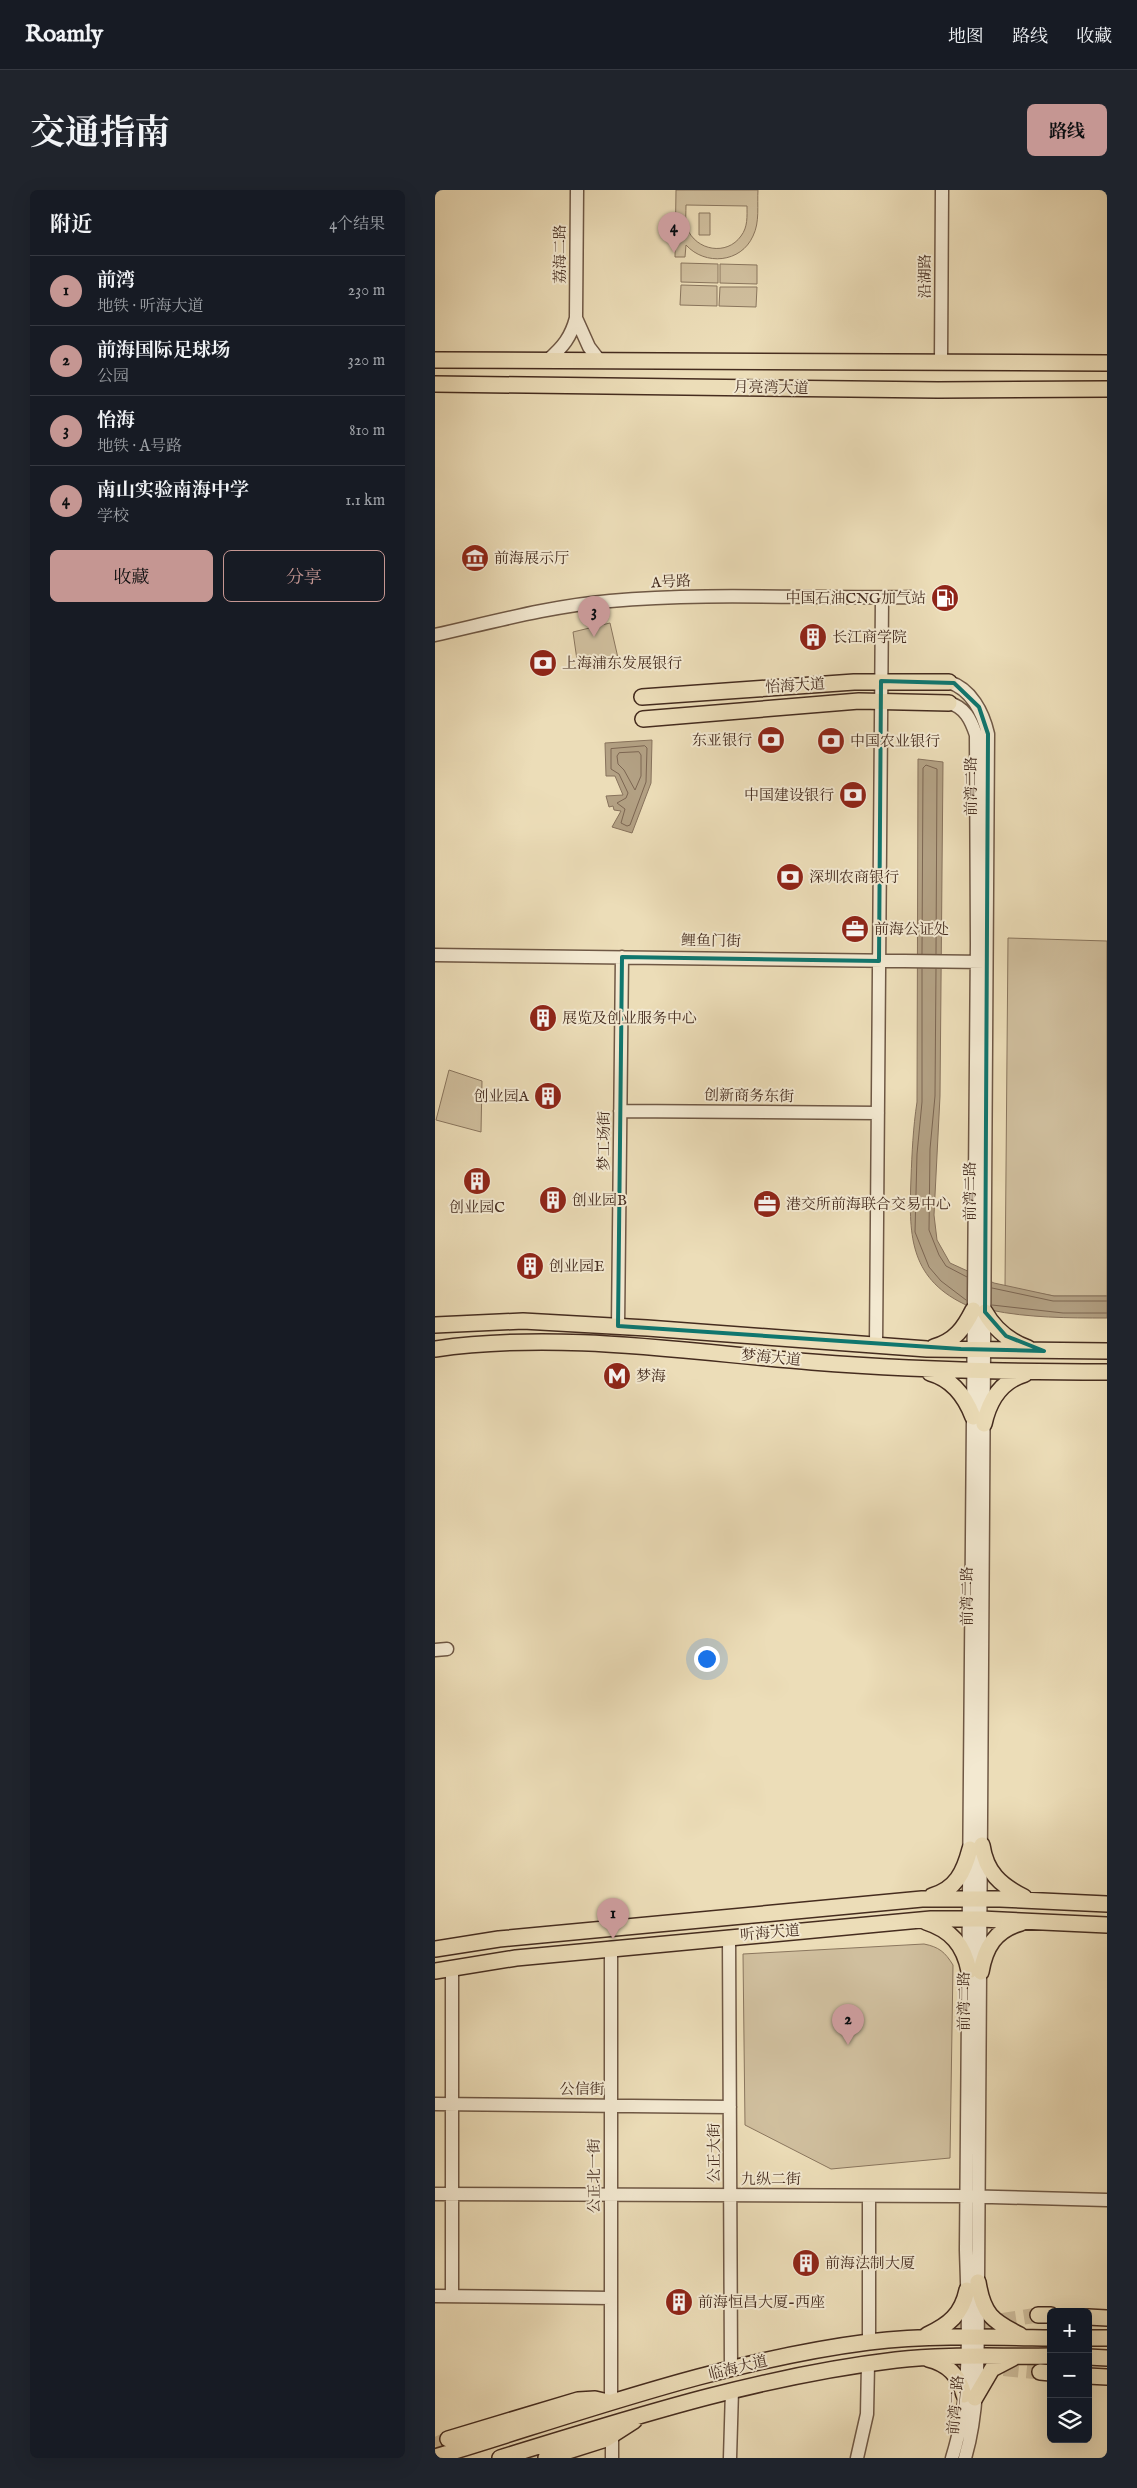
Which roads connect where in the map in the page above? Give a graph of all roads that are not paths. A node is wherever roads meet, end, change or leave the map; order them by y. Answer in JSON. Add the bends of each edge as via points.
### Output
{"nodes":[{"id":1,"x":577,"y":190,"type":"edge"},
{"id":2,"x":942,"y":190,"type":"edge"},
{"id":3,"x":577,"y":318,"type":"junction"},
{"id":4,"x":435,"y":360,"type":"edge"},
{"id":5,"x":548,"y":360,"type":"junction"},
{"id":6,"x":599,"y":360,"type":"junction"},
{"id":7,"x":941,"y":361,"type":"junction"},
{"id":8,"x":1107,"y":363,"type":"edge"},
{"id":9,"x":435,"y":384,"type":"edge"},
{"id":10,"x":1107,"y":389,"type":"edge"},
{"id":11,"x":912,"y":597,"type":"dead end"},
{"id":12,"x":881,"y":598,"type":"junction"},
{"id":13,"x":435,"y":635,"type":"edge"},
{"id":14,"x":881,"y":682,"type":"junction"},
{"id":15,"x":949,"y":682,"type":"joint"},
{"id":16,"x":642,"y":697,"type":"dead end"},
{"id":17,"x":881,"y":701,"type":"junction"},
{"id":18,"x":949,"y":702,"type":"joint"},
{"id":19,"x":643,"y":719,"type":"dead end"},
{"id":20,"x":982,"y":734,"type":"junction"},
{"id":21,"x":435,"y":955,"type":"edge"},
{"id":22,"x":622,"y":957,"type":"junction"},
{"id":23,"x":879,"y":961,"type":"junction"},
{"id":24,"x":982,"y":962,"type":"junction"},
{"id":25,"x":620,"y":1111,"type":"junction"},
{"id":26,"x":878,"y":1113,"type":"junction"},
{"id":27,"x":979,"y":1311,"type":"junction"},
{"id":28,"x":435,"y":1326,"type":"edge"},
{"id":29,"x":618,"y":1326,"type":"junction"},
{"id":30,"x":876,"y":1345,"type":"junction"},
{"id":31,"x":435,"y":1348,"type":"edge"},
{"id":32,"x":927,"y":1349,"type":"junction"},
{"id":33,"x":978,"y":1350,"type":"junction"},
{"id":34,"x":1044,"y":1351,"type":"junction"},
{"id":35,"x":1107,"y":1351,"type":"edge"},
{"id":36,"x":916,"y":1370,"type":"junction"},
{"id":37,"x":978,"y":1372,"type":"junction"},
{"id":38,"x":1033,"y":1372,"type":"junction"},
{"id":39,"x":1107,"y":1372,"type":"edge"},
{"id":40,"x":978,"y":1420,"type":"junction"},
{"id":41,"x":976,"y":1847,"type":"junction"},
{"id":42,"x":975,"y":1898,"type":"junction"},
{"id":43,"x":922,"y":1899,"type":"junction"},
{"id":44,"x":1030,"y":1900,"type":"junction"},
{"id":45,"x":1107,"y":1904,"type":"edge"},
{"id":46,"x":975,"y":1919,"type":"junction"},
{"id":47,"x":920,"y":1920,"type":"junction"},
{"id":48,"x":1027,"y":1921,"type":"junction"},
{"id":49,"x":1107,"y":1925,"type":"edge"},
{"id":50,"x":729,"y":1937,"type":"junction"},
{"id":51,"x":611,"y":1948,"type":"junction"},
{"id":52,"x":435,"y":1949,"type":"edge"},
{"id":53,"x":453,"y":1968,"type":"junction"},
{"id":54,"x":435,"y":1971,"type":"edge"},
{"id":55,"x":975,"y":1971,"type":"junction"},
{"id":56,"x":435,"y":2104,"type":"edge"},
{"id":57,"x":452,"y":2104,"type":"junction"},
{"id":58,"x":611,"y":2106,"type":"junction"},
{"id":59,"x":730,"y":2107,"type":"junction"},
{"id":60,"x":435,"y":2194,"type":"edge"},
{"id":61,"x":452,"y":2194,"type":"junction"},
{"id":62,"x":611,"y":2195,"type":"junction"},
{"id":63,"x":730,"y":2195,"type":"junction"},
{"id":64,"x":869,"y":2196,"type":"junction"},
{"id":65,"x":973,"y":2196,"type":"junction"},
{"id":66,"x":1107,"y":2200,"type":"edge"},
{"id":67,"x":973,"y":2286,"type":"junction"},
{"id":68,"x":435,"y":2296,"type":"edge"},
{"id":69,"x":452,"y":2296,"type":"junction"},
{"id":70,"x":611,"y":2298,"type":"junction"},
{"id":71,"x":1092,"y":2317,"type":"edge"},
{"id":72,"x":1107,"y":2318,"type":"edge"},
{"id":73,"x":972,"y":2336,"type":"junction"},
{"id":74,"x":922,"y":2337,"type":"junction"},
{"id":75,"x":1024,"y":2337,"type":"junction"},
{"id":76,"x":1047,"y":2338,"type":"edge"},
{"id":77,"x":1092,"y":2338,"type":"edge"},
{"id":78,"x":1107,"y":2338,"type":"edge"},
{"id":79,"x":869,"y":2342,"type":"junction"},
{"id":80,"x":971,"y":2355,"type":"junction"},
{"id":81,"x":1019,"y":2356,"type":"junction"},
{"id":82,"x":1047,"y":2356,"type":"edge"},
{"id":83,"x":1092,"y":2357,"type":"edge"},
{"id":84,"x":924,"y":2358,"type":"junction"},
{"id":85,"x":1107,"y":2358,"type":"edge"},
{"id":86,"x":868,"y":2364,"type":"junction"},
{"id":87,"x":731,"y":2369,"type":"junction"},
{"id":88,"x":1092,"y":2376,"type":"edge"},
{"id":89,"x":1107,"y":2377,"type":"edge"},
{"id":90,"x":732,"y":2390,"type":"junction"},
{"id":91,"x":969,"y":2396,"type":"junction"},
{"id":92,"x":611,"y":2404,"type":"junction"},
{"id":93,"x":644,"y":2414,"type":"junction"},
{"id":94,"x":612,"y":2436,"type":"junction"},
{"id":95,"x":449,"y":2439,"type":"tunnel mouth"},
{"id":96,"x":435,"y":2458,"type":"edge"},
{"id":97,"x":500,"y":2458,"type":"edge"},
{"id":98,"x":546,"y":2458,"type":"edge"},
{"id":99,"x":612,"y":2458,"type":"edge"},
{"id":100,"x":730,"y":2458,"type":"edge"},
{"id":101,"x":857,"y":2458,"type":"edge"},
{"id":102,"x":952,"y":2458,"type":"edge"},
{"id":103,"x":965,"y":2458,"type":"edge"}],
"edges":[{"from":1,"to":3,"type":"street","name":"荔海二路"},
{"from":2,"to":7,"type":"street","name":"沿湖路"},
{"from":3,"to":5,"type":"street","name":"荔海二路","via":[[568,340]]},
{"from":3,"to":6,"type":"street","name":"荔海二路","via":[[589,347]]},
{"from":4,"to":5,"type":"main road","name":"月亮湾大道"},
{"from":5,"to":6,"type":"main road","name":"月亮湾大道"},
{"from":6,"to":7,"type":"main road","name":"月亮湾大道"},
{"from":7,"to":8,"type":"main road","name":"月亮湾大道"},
{"from":9,"to":10,"type":"main road","name":"月亮湾大道"},
{"from":11,"to":12,"type":"street","name":"A号路"},
{"from":12,"to":13,"type":"street","name":"A号路","via":[[731,596],[611,601],[564,607]]},
{"from":12,"to":14,"type":"street"},
{"from":14,"to":15,"type":"main road","name":"怡海大道"},
{"from":14,"to":16,"type":"main road","name":"怡海大道"},
{"from":14,"to":17,"type":"street"},
{"from":15,"to":20,"type":"street","via":[[962,688],[974,701],[983,716]]},
{"from":17,"to":18,"type":"main road","name":"怡海大道"},
{"from":17,"to":19,"type":"main road","name":"怡海大道"},
{"from":17,"to":23,"type":"street"},
{"from":18,"to":20,"type":"street","via":[[968,715]]},
{"from":20,"to":24,"type":"street","name":"前湾二路"},
{"from":21,"to":22,"type":"street","name":"鲤鱼门街"},
{"from":22,"to":23,"type":"street","name":"鲤鱼门街"},
{"from":22,"to":25,"type":"street","name":"梦工场街"},
{"from":23,"to":24,"type":"street","name":"鲤鱼门街"},
{"from":23,"to":26,"type":"street"},
{"from":24,"to":27,"type":"street","name":"前湾二路"},
{"from":25,"to":26,"type":"street","name":"创新商务东街"},
{"from":25,"to":29,"type":"street","name":"梦工场街"},
{"from":26,"to":30,"type":"street"},
{"from":27,"to":32,"type":"main road","via":[[946,1343]]},
{"from":27,"to":33,"type":"street","name":"前湾二路"},
{"from":27,"to":34,"type":"main road","via":[[1006,1336],[1021,1345]]},
{"from":28,"to":29,"type":"main road","name":"梦海大道","via":[[502,1320]]},
{"from":29,"to":30,"type":"main road","name":"梦海大道"},
{"from":30,"to":32,"type":"main road","name":"梦海大道"},
{"from":31,"to":36,"type":"main road","name":"梦海大道","via":[[503,1342],[573,1343]]},
{"from":32,"to":33,"type":"main road","name":"梦海大道"},
{"from":33,"to":34,"type":"main road","name":"梦海大道"},
{"from":33,"to":37,"type":"street","name":"前湾二路"},
{"from":34,"to":35,"type":"main road","name":"梦海大道"},
{"from":36,"to":37,"type":"main road","name":"梦海大道"},
{"from":36,"to":40,"type":"main road","via":[[937,1375],[955,1386]]},
{"from":37,"to":38,"type":"main road","name":"梦海大道"},
{"from":37,"to":40,"type":"street","name":"前湾二路"},
{"from":38,"to":39,"type":"main road","name":"梦海大道"},
{"from":38,"to":40,"type":"main road","via":[[1020,1376],[999,1390]]},
{"from":40,"to":41,"type":"street","name":"前湾二路"},
{"from":41,"to":42,"type":"street","name":"前湾二路"},
{"from":41,"to":43,"type":"main road","via":[[956,1881],[943,1892]]},
{"from":41,"to":44,"type":"main road","via":[[997,1881]]},
{"from":42,"to":43,"type":"main road","name":"听海大道"},
{"from":42,"to":44,"type":"main road","name":"听海大道"},
{"from":42,"to":46,"type":"street","name":"前湾二路"},
{"from":43,"to":52,"type":"main road","name":"听海大道","via":[[499,1939]]},
{"from":44,"to":45,"type":"main road","name":"听海大道"},
{"from":46,"to":47,"type":"main road","name":"听海大道"},
{"from":46,"to":48,"type":"main road","name":"听海大道"},
{"from":46,"to":55,"type":"street","name":"前湾二路"},
{"from":47,"to":50,"type":"main road","name":"听海大道"},
{"from":47,"to":55,"type":"main road","via":[[953,1936]]},
{"from":48,"to":49,"type":"main road","name":"听海大道"},
{"from":48,"to":55,"type":"main road","via":[[1008,1927],[995,1937]]},
{"from":50,"to":51,"type":"main road","name":"听海大道"},
{"from":50,"to":59,"type":"street","name":"公正大街"},
{"from":51,"to":53,"type":"main road","name":"听海大道"},
{"from":51,"to":58,"type":"street","name":"公正北一街"},
{"from":53,"to":54,"type":"main road","name":"听海大道"},
{"from":53,"to":57,"type":"street"},
{"from":55,"to":65,"type":"street","name":"前湾二路"},
{"from":56,"to":57,"type":"street","name":"公信街"},
{"from":57,"to":58,"type":"street","name":"公信街"},
{"from":57,"to":61,"type":"street"},
{"from":58,"to":59,"type":"street","name":"公信街"},
{"from":58,"to":62,"type":"street","name":"公正北一街"},
{"from":59,"to":63,"type":"street","name":"公正大街"},
{"from":60,"to":61,"type":"street","name":"九纵二街"},
{"from":61,"to":62,"type":"street","name":"九纵二街"},
{"from":61,"to":69,"type":"street"},
{"from":62,"to":63,"type":"street","name":"九纵二街"},
{"from":62,"to":70,"type":"street","name":"公正北一街"},
{"from":63,"to":64,"type":"street","name":"九纵二街"},
{"from":63,"to":87,"type":"street","name":"公正大街"},
{"from":64,"to":65,"type":"street","name":"九纵二街"},
{"from":64,"to":79,"type":"street"},
{"from":65,"to":66,"type":"street","name":"九纵二街"},
{"from":65,"to":67,"type":"street","name":"前湾二路"},
{"from":67,"to":73,"type":"street","name":"前湾二路"},
{"from":67,"to":74,"type":"main road","via":[[955,2318]]},
{"from":67,"to":75,"type":"main road","via":[[992,2318]]},
{"from":68,"to":69,"type":"street"},
{"from":69,"to":70,"type":"street"},
{"from":70,"to":92,"type":"street","name":"公正北一街"},
{"from":71,"to":72,"type":"main road"},
{"from":73,"to":74,"type":"main road","name":"临海大道"},
{"from":73,"to":75,"type":"main road","name":"临海大道"},
{"from":73,"to":80,"type":"street","name":"前湾二路"},
{"from":74,"to":79,"type":"main road","name":"临海大道"},
{"from":75,"to":76,"type":"main road","name":"临海大道"},
{"from":77,"to":78,"type":"main road"},
{"from":79,"to":87,"type":"main road","name":"临海大道"},
{"from":80,"to":81,"type":"main road","name":"临海大道"},
{"from":80,"to":84,"type":"main road","name":"临海大道"},
{"from":80,"to":91,"type":"street","name":"前湾二路"},
{"from":81,"to":82,"type":"main road","name":"临海大道"},
{"from":81,"to":91,"type":"main road","via":[[1009,2358],[992,2369]]},
{"from":83,"to":85,"type":"main road"},
{"from":84,"to":86,"type":"main road","name":"临海大道"},
{"from":84,"to":91,"type":"main road","via":[[939,2362],[953,2372]]},
{"from":86,"to":90,"type":"main road","name":"临海大道"},
{"from":86,"to":101,"type":"street","via":[[867,2414]]},
{"from":87,"to":92,"type":"main road","name":"临海大道"},
{"from":88,"to":89,"type":"main road"},
{"from":90,"to":93,"type":"main road","name":"临海大道"},
{"from":90,"to":100,"type":"street"},
{"from":91,"to":102,"type":"street","name":"前湾二路"},
{"from":91,"to":103,"type":"street","name":"前湾二路","via":[[971,2432]]},
{"from":92,"to":95,"type":"main road","via":[[595,2399],[578,2400]]},
{"from":92,"to":96,"type":"main road","name":"临海大道"},
{"from":93,"to":94,"type":"main road"},
{"from":93,"to":97,"type":"main road","name":"临海大道"},
{"from":94,"to":98,"type":"main road"},
{"from":94,"to":99,"type":"street"}]}
